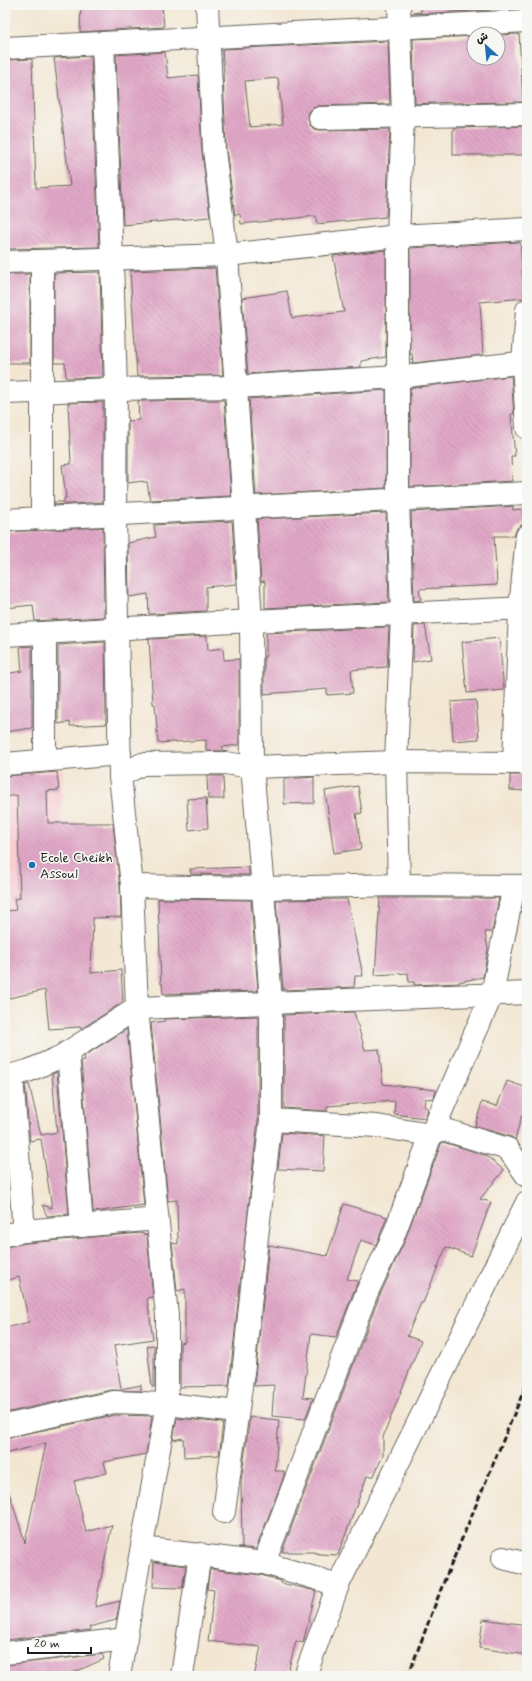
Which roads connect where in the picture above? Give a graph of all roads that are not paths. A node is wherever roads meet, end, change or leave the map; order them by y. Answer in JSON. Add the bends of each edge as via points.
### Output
{"nodes":[{"id":1,"x":207,"y":5,"type":"edge"},
{"id":2,"x":399,"y":5,"type":"edge"},
{"id":3,"x":527,"y":21,"type":"edge"},
{"id":4,"x":400,"y":27,"type":"junction"},
{"id":5,"x":208,"y":37,"type":"junction"},
{"id":6,"x":103,"y":43,"type":"junction"},
{"id":7,"x":5,"y":48,"type":"edge"},
{"id":8,"x":527,"y":114,"type":"edge"},
{"id":9,"x":403,"y":115,"type":"junction"},
{"id":10,"x":320,"y":118,"type":"dead end"},
{"id":11,"x":527,"y":229,"type":"edge"},
{"id":12,"x":398,"y":236,"type":"junction"},
{"id":13,"x":227,"y":255,"type":"junction"},
{"id":14,"x":112,"y":259,"type":"junction"},
{"id":15,"x":42,"y":261,"type":"junction"},
{"id":16,"x":5,"y":262,"type":"edge"},
{"id":17,"x":527,"y":310,"type":"edge"},
{"id":18,"x":525,"y":362,"type":"edge"},
{"id":19,"x":398,"y":376,"type":"junction"},
{"id":20,"x":235,"y":387,"type":"junction"},
{"id":21,"x":116,"y":389,"type":"junction"},
{"id":22,"x":43,"y":392,"type":"junction"},
{"id":23,"x":5,"y":393,"type":"edge"},
{"id":24,"x":527,"y":428,"type":"edge"},
{"id":25,"x":527,"y":493,"type":"edge"},
{"id":26,"x":398,"y":500,"type":"junction"},
{"id":27,"x":244,"y":508,"type":"junction"},
{"id":28,"x":115,"y":516,"type":"junction"},
{"id":29,"x":42,"y":519,"type":"junction"},
{"id":30,"x":5,"y":520,"type":"edge"},
{"id":31,"x":527,"y":536,"type":"edge"},
{"id":32,"x":524,"y":609,"type":"edge"},
{"id":33,"x":402,"y":614,"type":"junction"},
{"id":34,"x":252,"y":621,"type":"junction"},
{"id":35,"x":118,"y":629,"type":"junction"},
{"id":36,"x":45,"y":633,"type":"junction"},
{"id":37,"x":5,"y":635,"type":"edge"},
{"id":38,"x":120,"y":754,"type":"junction"},
{"id":39,"x":45,"y":760,"type":"junction"},
{"id":40,"x":396,"y":762,"type":"junction"},
{"id":41,"x":520,"y":763,"type":"edge"},
{"id":42,"x":5,"y":764,"type":"edge"},
{"id":43,"x":252,"y":767,"type":"junction"},
{"id":44,"x":120,"y":776,"type":"junction"},
{"id":45,"x":399,"y":885,"type":"junction"},
{"id":46,"x":132,"y":886,"type":"junction"},
{"id":47,"x":521,"y":886,"type":"edge"},
{"id":48,"x":263,"y":888,"type":"junction"},
{"id":49,"x":527,"y":993,"type":"edge"},
{"id":50,"x":492,"y":994,"type":"junction"},
{"id":51,"x":271,"y":1003,"type":"junction"},
{"id":52,"x":137,"y":1008,"type":"junction"},
{"id":53,"x":68,"y":1052,"type":"junction"},
{"id":54,"x":8,"y":1077,"type":"edge"},
{"id":55,"x":271,"y":1120,"type":"junction"},
{"id":56,"x":431,"y":1135,"type":"junction"},
{"id":57,"x":527,"y":1176,"type":"edge"},
{"id":58,"x":527,"y":1202,"type":"edge"},
{"id":59,"x":157,"y":1219,"type":"junction"},
{"id":60,"x":82,"y":1226,"type":"junction"},
{"id":61,"x":15,"y":1233,"type":"edge"},
{"id":62,"x":167,"y":1404,"type":"junction"},
{"id":63,"x":237,"y":1412,"type":"junction"},
{"id":64,"x":5,"y":1426,"type":"edge"},
{"id":65,"x":224,"y":1512,"type":"dead end"},
{"id":66,"x":142,"y":1548,"type":"junction"},
{"id":67,"x":200,"y":1554,"type":"junction"},
{"id":68,"x":504,"y":1558,"type":"dead end"},
{"id":69,"x":264,"y":1563,"type":"junction"},
{"id":70,"x":527,"y":1564,"type":"edge"},
{"id":71,"x":338,"y":1585,"type":"junction"},
{"id":72,"x":126,"y":1639,"type":"junction"},
{"id":73,"x":5,"y":1653,"type":"edge"},
{"id":74,"x":119,"y":1676,"type":"edge"},
{"id":75,"x":182,"y":1676,"type":"edge"},
{"id":76,"x":306,"y":1676,"type":"edge"}],
"edges":[{"from":1,"to":5,"type":"street"},
{"from":2,"to":4,"type":"street"},
{"from":3,"to":4,"type":"street"},
{"from":4,"to":5,"type":"street"},
{"from":4,"to":9,"type":"street"},
{"from":5,"to":6,"type":"street"},
{"from":5,"to":13,"type":"street","via":[[214,150]]},
{"from":6,"to":7,"type":"street"},
{"from":6,"to":14,"type":"street"},
{"from":8,"to":9,"type":"street"},
{"from":9,"to":10,"type":"street"},
{"from":9,"to":12,"type":"street"},
{"from":11,"to":12,"type":"street"},
{"from":12,"to":13,"type":"street"},
{"from":12,"to":19,"type":"street"},
{"from":13,"to":14,"type":"street"},
{"from":13,"to":20,"type":"street"},
{"from":14,"to":15,"type":"street"},
{"from":14,"to":21,"type":"street"},
{"from":15,"to":16,"type":"street"},
{"from":15,"to":22,"type":"street"},
{"from":17,"to":18,"type":"street"},
{"from":18,"to":19,"type":"street"},
{"from":18,"to":24,"type":"street"},
{"from":19,"to":20,"type":"street"},
{"from":19,"to":26,"type":"street"},
{"from":20,"to":21,"type":"street"},
{"from":20,"to":27,"type":"street"},
{"from":21,"to":22,"type":"street"},
{"from":21,"to":28,"type":"street"},
{"from":22,"to":23,"type":"street"},
{"from":22,"to":29,"type":"street"},
{"from":25,"to":26,"type":"street"},
{"from":26,"to":27,"type":"street"},
{"from":26,"to":33,"type":"street"},
{"from":27,"to":28,"type":"street"},
{"from":27,"to":34,"type":"street"},
{"from":28,"to":29,"type":"street"},
{"from":28,"to":35,"type":"street"},
{"from":29,"to":30,"type":"street"},
{"from":31,"to":32,"type":"street"},
{"from":32,"to":33,"type":"street"},
{"from":32,"to":41,"type":"street"},
{"from":33,"to":34,"type":"street"},
{"from":33,"to":40,"type":"street"},
{"from":34,"to":35,"type":"street"},
{"from":34,"to":43,"type":"street"},
{"from":35,"to":36,"type":"street"},
{"from":35,"to":38,"type":"street"},
{"from":36,"to":37,"type":"street"},
{"from":36,"to":39,"type":"street"},
{"from":38,"to":39,"type":"street"},
{"from":38,"to":44,"type":"street"},
{"from":39,"to":42,"type":"street"},
{"from":40,"to":41,"type":"street"},
{"from":40,"to":43,"type":"street"},
{"from":40,"to":45,"type":"street"},
{"from":43,"to":44,"type":"street","via":[[225,763],[142,764]]},
{"from":43,"to":48,"type":"street"},
{"from":44,"to":46,"type":"street"},
{"from":45,"to":47,"type":"street"},
{"from":45,"to":48,"type":"street"},
{"from":46,"to":48,"type":"street"},
{"from":46,"to":52,"type":"street"},
{"from":47,"to":50,"type":"street"},
{"from":48,"to":51,"type":"street"},
{"from":49,"to":50,"type":"street"},
{"from":50,"to":51,"type":"street"},
{"from":50,"to":56,"type":"street"},
{"from":51,"to":52,"type":"street"},
{"from":51,"to":55,"type":"street"},
{"from":52,"to":53,"type":"street"},
{"from":52,"to":59,"type":"street"},
{"from":53,"to":54,"type":"street"},
{"from":53,"to":60,"type":"street"},
{"from":54,"to":61,"type":"street"},
{"from":55,"to":56,"type":"street","via":[[376,1126]]},
{"from":55,"to":63,"type":"street"},
{"from":56,"to":57,"type":"street","via":[[442,1129],[508,1149]]},
{"from":56,"to":69,"type":"street","via":[[393,1237],[367,1292]]},
{"from":58,"to":71,"type":"street"},
{"from":59,"to":60,"type":"street"},
{"from":59,"to":62,"type":"street","via":[[167,1316]]},
{"from":60,"to":61,"type":"street"},
{"from":62,"to":63,"type":"street"},
{"from":62,"to":64,"type":"street","via":[[114,1402]]},
{"from":62,"to":66,"type":"street"},
{"from":63,"to":65,"type":"street"},
{"from":66,"to":67,"type":"street"},
{"from":66,"to":72,"type":"street"},
{"from":67,"to":69,"type":"street"},
{"from":67,"to":75,"type":"street"},
{"from":68,"to":70,"type":"street"},
{"from":69,"to":71,"type":"street"},
{"from":71,"to":76,"type":"street"},
{"from":72,"to":73,"type":"street"},
{"from":72,"to":74,"type":"street"}]}
